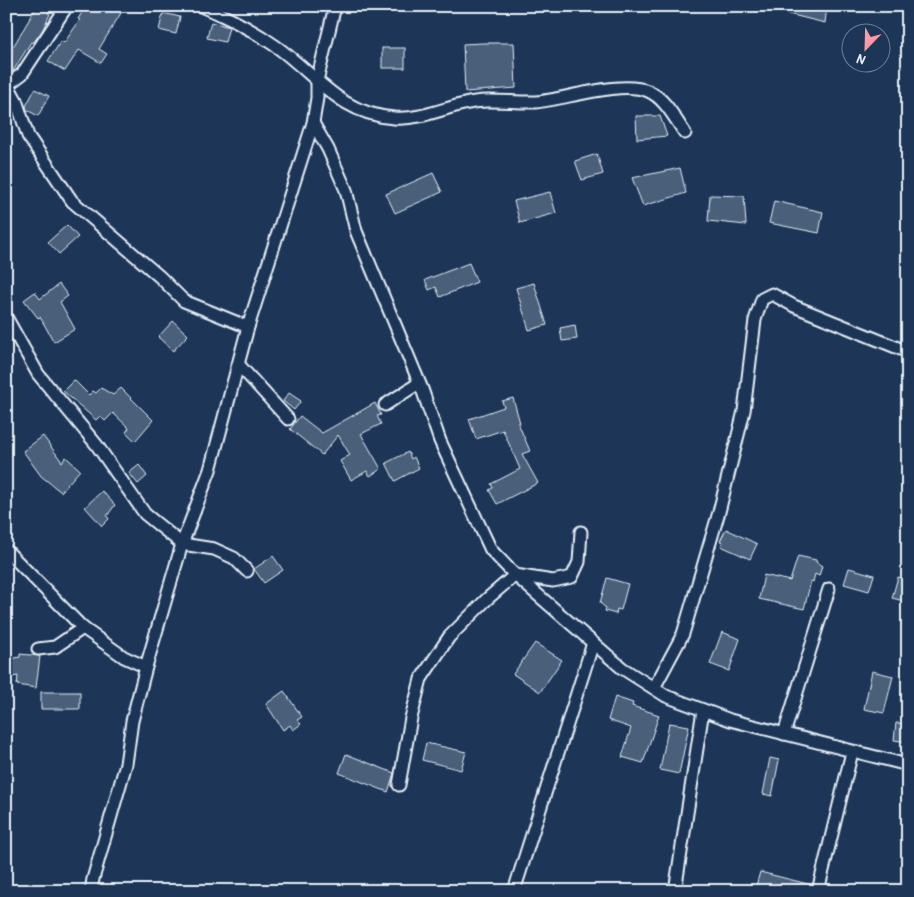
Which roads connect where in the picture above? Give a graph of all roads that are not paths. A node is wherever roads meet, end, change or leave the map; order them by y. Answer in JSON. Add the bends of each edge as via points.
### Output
{"nodes":[{"id":1,"x":67,"y":6,"type":"edge"},
{"id":2,"x":201,"y":6,"type":"edge"},
{"id":3,"x":335,"y":6,"type":"edge"},
{"id":4,"x":317,"y":81,"type":"junction"},
{"id":5,"x":7,"y":86,"type":"edge"},
{"id":6,"x":313,"y":123,"type":"junction"},
{"id":7,"x":685,"y":133,"type":"dead end"},
{"id":8,"x":6,"y":317,"type":"edge"},
{"id":9,"x":248,"y":327,"type":"junction"},
{"id":10,"x":908,"y":352,"type":"edge"},
{"id":11,"x":239,"y":365,"type":"junction"},
{"id":12,"x":419,"y":383,"type":"junction"},
{"id":13,"x":385,"y":405,"type":"dead end"},
{"id":14,"x":288,"y":419,"type":"dead end"},
{"id":15,"x":581,"y":532,"type":"dead end"},
{"id":16,"x":182,"y":544,"type":"junction"},
{"id":17,"x":6,"y":550,"type":"edge"},
{"id":18,"x":248,"y":571,"type":"dead end"},
{"id":19,"x":515,"y":575,"type":"junction"},
{"id":20,"x":829,"y":589,"type":"dead end"},
{"id":21,"x":83,"y":628,"type":"junction"},
{"id":22,"x":593,"y":643,"type":"junction"},
{"id":23,"x":38,"y":649,"type":"dead end"},
{"id":24,"x":146,"y":667,"type":"junction"},
{"id":25,"x":654,"y":688,"type":"junction"},
{"id":26,"x":703,"y":710,"type":"junction"},
{"id":27,"x":784,"y":734,"type":"junction"},
{"id":28,"x":852,"y":752,"type":"junction"},
{"id":29,"x":908,"y":764,"type":"edge"},
{"id":30,"x":400,"y":785,"type":"dead end"},
{"id":31,"x":92,"y":891,"type":"edge"},
{"id":32,"x":514,"y":891,"type":"edge"},
{"id":33,"x":675,"y":891,"type":"edge"},
{"id":34,"x":818,"y":891,"type":"edge"}],
"edges":[{"from":1,"to":5,"type":"street","via":[[22,74]]},
{"from":2,"to":4,"type":"street","via":[[256,33]]},
{"from":3,"to":4,"type":"street"},
{"from":4,"to":6,"type":"street"},
{"from":4,"to":7,"type":"street","via":[[344,103],[372,114],[395,118],[429,115],[465,103],[490,100],[536,102],[636,88],[648,91],[663,102]]},
{"from":5,"to":9,"type":"street","via":[[16,100],[28,136],[72,201],[184,301]]},
{"from":6,"to":9,"type":"street"},
{"from":6,"to":12,"type":"street","via":[[346,190],[356,231]]},
{"from":8,"to":16,"type":"street","via":[[38,374],[96,444],[145,514]]},
{"from":9,"to":11,"type":"street"},
{"from":10,"to":25,"type":"street","via":[[772,294],[762,300],[755,320],[744,410],[719,512],[683,634]]},
{"from":11,"to":14,"type":"street"},
{"from":11,"to":16,"type":"street","via":[[210,470]]},
{"from":12,"to":13,"type":"street"},
{"from":12,"to":19,"type":"street","via":[[440,441],[491,550]]},
{"from":15,"to":19,"type":"street","via":[[579,562],[572,577],[553,581]]},
{"from":16,"to":18,"type":"street","via":[[214,549],[234,558]]},
{"from":16,"to":24,"type":"street"},
{"from":17,"to":21,"type":"street"},
{"from":19,"to":22,"type":"street"},
{"from":19,"to":30,"type":"street","via":[[449,637],[421,680]]},
{"from":20,"to":27,"type":"street"},
{"from":21,"to":23,"type":"street","via":[[56,647]]},
{"from":21,"to":24,"type":"street","via":[[124,657]]},
{"from":22,"to":25,"type":"street","via":[[622,668]]},
{"from":22,"to":32,"type":"street"},
{"from":24,"to":31,"type":"street","via":[[132,721],[126,764]]},
{"from":25,"to":26,"type":"street"},
{"from":26,"to":27,"type":"street"},
{"from":26,"to":33,"type":"street"},
{"from":27,"to":28,"type":"street"},
{"from":28,"to":29,"type":"street"},
{"from":28,"to":34,"type":"street"}]}
